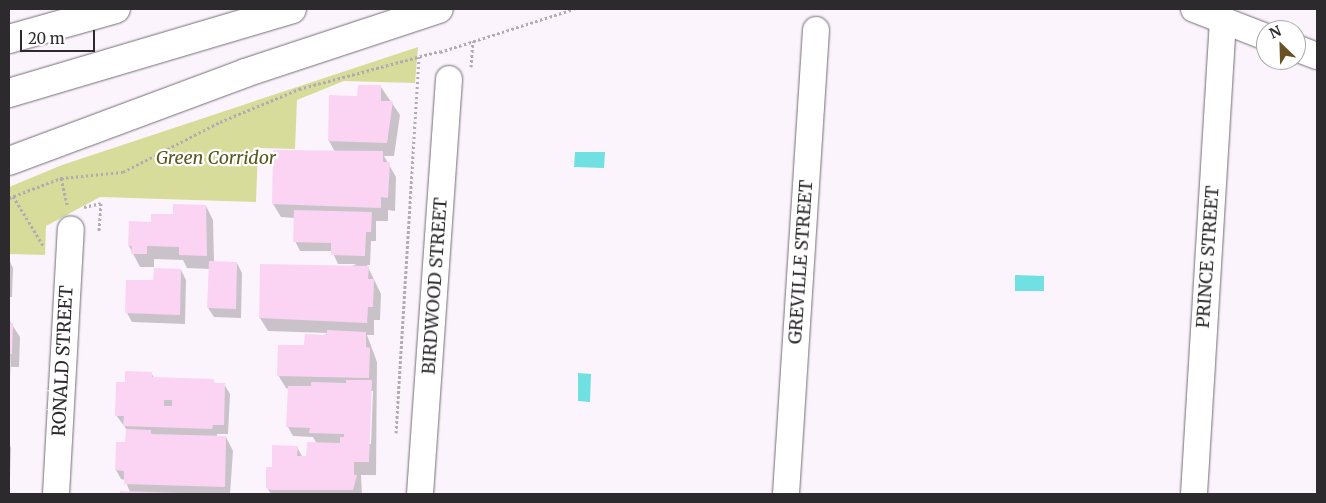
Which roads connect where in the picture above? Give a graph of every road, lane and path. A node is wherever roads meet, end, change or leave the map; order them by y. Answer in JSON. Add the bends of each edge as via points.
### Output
{"nodes":[{"id":1,"x":116,"y":9,"type":"edge"},
{"id":2,"x":292,"y":9,"type":"edge"},
{"id":3,"x":439,"y":9,"type":"edge"},
{"id":4,"x":574,"y":9,"type":"edge"},
{"id":5,"x":1194,"y":9,"type":"edge"},
{"id":6,"x":1223,"y":20,"type":"junction"},
{"id":7,"x":816,"y":30,"type":"dead end"},
{"id":8,"x":1256,"y":32,"type":"edge"},
{"id":9,"x":9,"y":39,"type":"edge"},
{"id":10,"x":440,"y":51,"type":"junction"},
{"id":11,"x":419,"y":57,"type":"junction"},
{"id":12,"x":245,"y":73,"type":"junction"},
{"id":13,"x":450,"y":78,"type":"joint"},
{"id":14,"x":9,"y":93,"type":"edge"},
{"id":15,"x":9,"y":141,"type":"edge"},
{"id":16,"x":9,"y":161,"type":"edge"},
{"id":17,"x":9,"y":198,"type":"edge"},
{"id":18,"x":71,"y":229,"type":"dead end"},
{"id":19,"x":395,"y":444,"type":"dead end"},
{"id":20,"x":56,"y":494,"type":"edge"},
{"id":21,"x":420,"y":494,"type":"edge"},
{"id":22,"x":786,"y":494,"type":"edge"},
{"id":23,"x":1194,"y":494,"type":"edge"}],
"edges":[{"from":1,"to":9,"type":"highway"},
{"from":2,"to":14,"type":"highway"},
{"from":3,"to":12,"type":"highway"},
{"from":4,"to":10,"type":"path"},
{"from":5,"to":6,"type":"street"},
{"from":6,"to":8,"type":"street"},
{"from":6,"to":23,"type":"street","name":"PRINCE STREET"},
{"from":7,"to":22,"type":"street","name":"GREVILLE STREET"},
{"from":10,"to":11,"type":"path"},
{"from":10,"to":13,"type":"path"},
{"from":11,"to":17,"type":"path","via":[[299,89],[220,122],[123,172],[61,178]]},
{"from":11,"to":19,"type":"path"},
{"from":12,"to":15,"type":"highway"},
{"from":12,"to":16,"type":"highway"},
{"from":13,"to":21,"type":"street","name":"BIRDWOOD STREET"},
{"from":18,"to":20,"type":"street","name":"RONALD STREET"}]}
